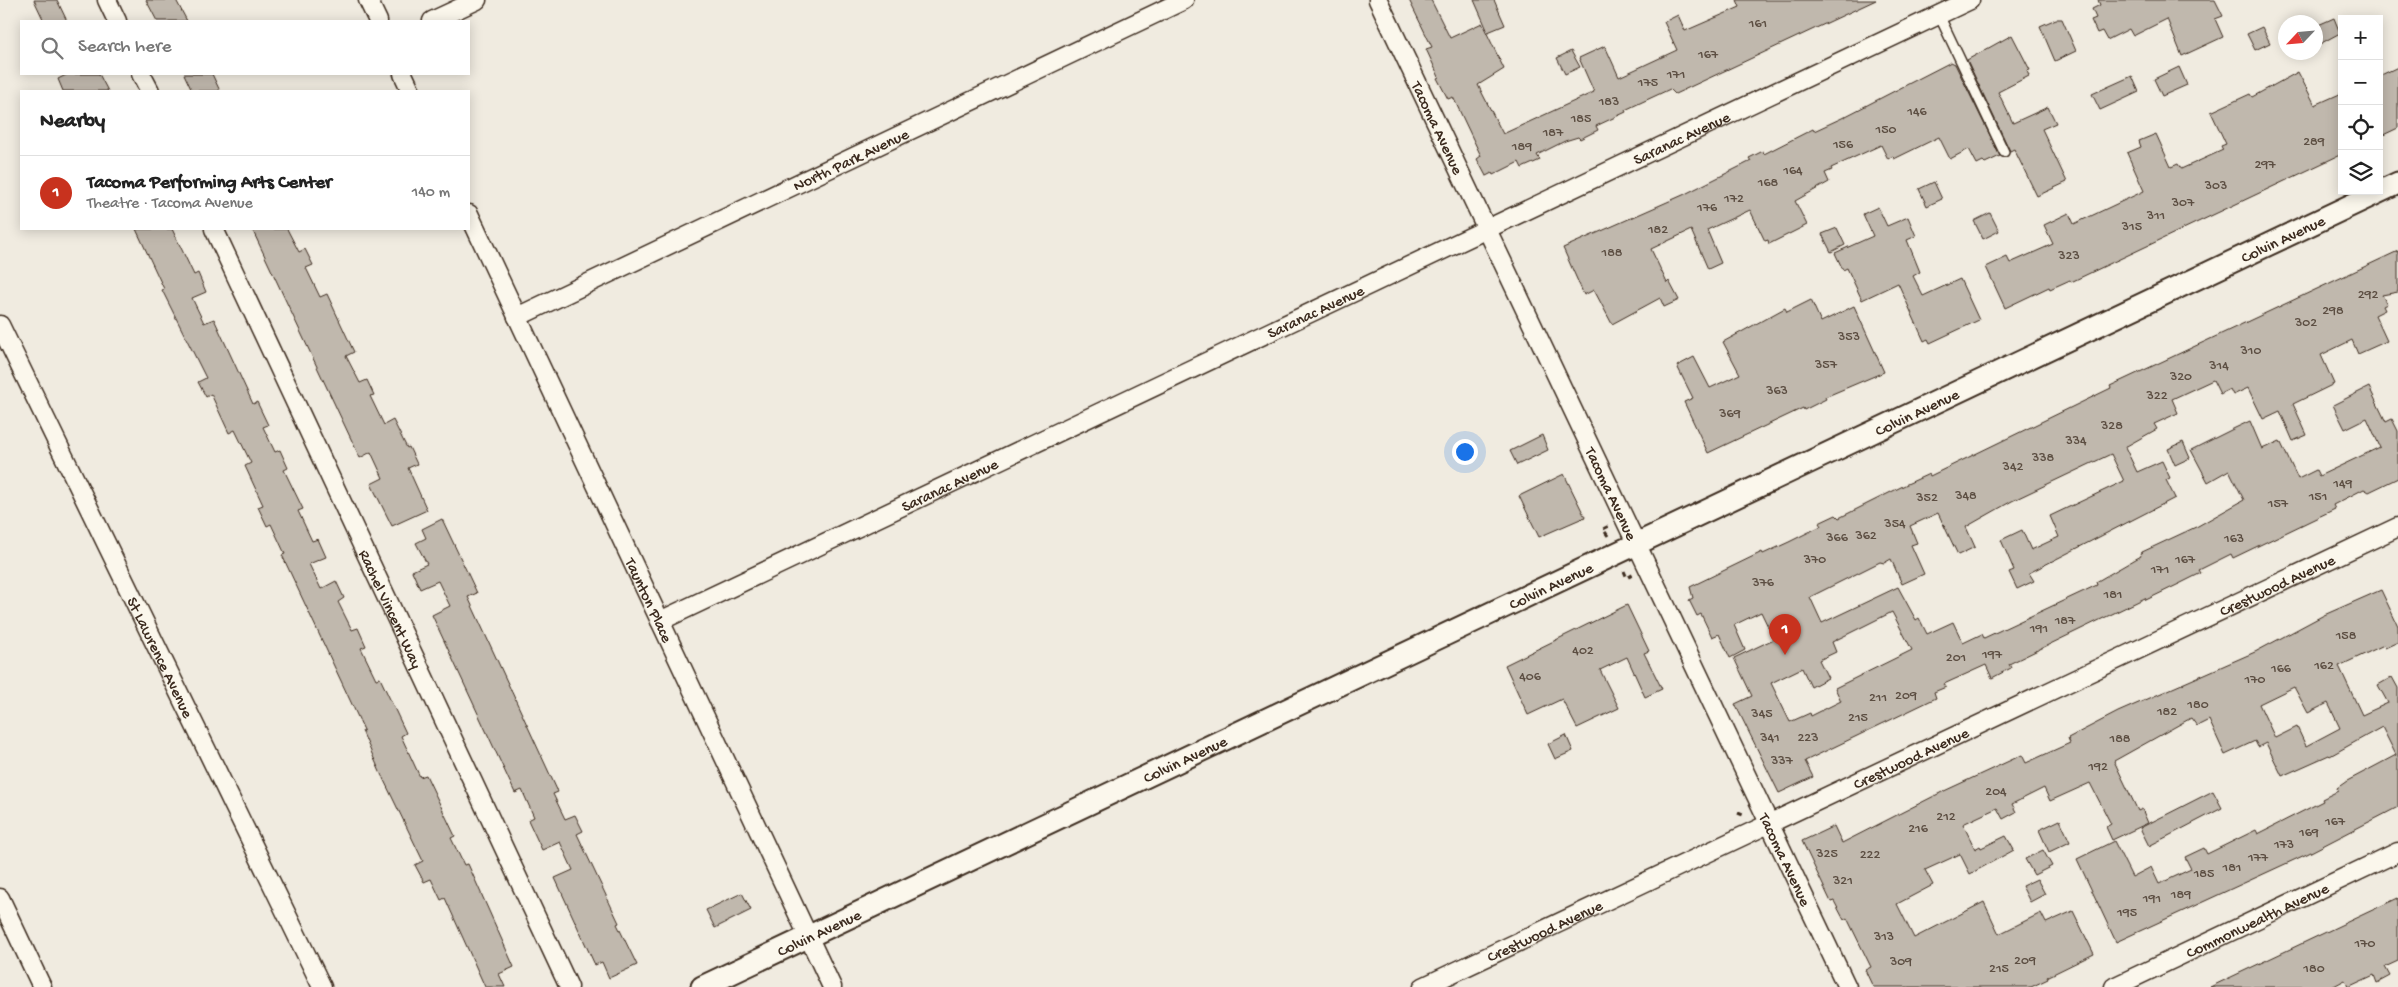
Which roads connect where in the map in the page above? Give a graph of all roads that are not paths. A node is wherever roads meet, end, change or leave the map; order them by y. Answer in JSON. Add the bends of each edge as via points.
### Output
{"nodes":[{"id":1,"x":107,"y":0,"type":"edge"},
{"id":2,"x":368,"y":0,"type":"edge"},
{"id":3,"x":477,"y":0,"type":"edge"},
{"id":4,"x":1184,"y":0,"type":"edge"},
{"id":5,"x":1378,"y":0,"type":"edge"},
{"id":6,"x":1970,"y":0,"type":"edge"},
{"id":7,"x":1939,"y":15,"type":"junction"},
{"id":8,"x":117,"y":20,"type":"edge"},
{"id":9,"x":378,"y":20,"type":"edge"},
{"id":10,"x":434,"y":20,"type":"edge"},
{"id":11,"x":142,"y":75,"type":"edge"},
{"id":12,"x":403,"y":75,"type":"edge"},
{"id":13,"x":149,"y":90,"type":"edge"},
{"id":14,"x":411,"y":90,"type":"edge"},
{"id":15,"x":2004,"y":152,"type":"dead end"},
{"id":16,"x":2398,"y":183,"type":"edge"},
{"id":17,"x":470,"y":216,"type":"edge"},
{"id":18,"x":1486,"y":229,"type":"junction"},
{"id":19,"x":214,"y":230,"type":"edge"},
{"id":20,"x":517,"y":317,"type":"junction"},
{"id":21,"x":0,"y":326,"type":"edge"},
{"id":22,"x":2398,"y":527,"type":"edge"},
{"id":23,"x":1635,"y":544,"type":"junction"},
{"id":24,"x":660,"y":621,"type":"junction"},
{"id":25,"x":1769,"y":825,"type":"junction"},
{"id":26,"x":2398,"y":852,"type":"edge"},
{"id":27,"x":0,"y":898,"type":"edge"},
{"id":28,"x":808,"y":936,"type":"junction"},
{"id":29,"x":42,"y":987,"type":"edge"},
{"id":30,"x":322,"y":987,"type":"edge"},
{"id":31,"x":569,"y":987,"type":"edge"},
{"id":32,"x":702,"y":987,"type":"edge"},
{"id":33,"x":832,"y":987,"type":"edge"},
{"id":34,"x":1423,"y":987,"type":"edge"},
{"id":35,"x":1847,"y":987,"type":"edge"},
{"id":36,"x":2114,"y":987,"type":"edge"}],
"edges":[{"from":1,"to":8,"type":"street"},
{"from":2,"to":9,"type":"street"},
{"from":3,"to":10,"type":"street"},
{"from":4,"to":20,"type":"street","name":"North Park Avenue"},
{"from":5,"to":18,"type":"street","name":"Tacoma Avenue"},
{"from":6,"to":7,"type":"street","name":"Saranac Avenue"},
{"from":7,"to":15,"type":"lane"},
{"from":7,"to":18,"type":"street","name":"Saranac Avenue"},
{"from":11,"to":13,"type":"street"},
{"from":12,"to":14,"type":"street"},
{"from":16,"to":23,"type":"street","name":"Colvin Avenue"},
{"from":17,"to":20,"type":"street","name":"Taunton Place"},
{"from":18,"to":23,"type":"street","name":"Tacoma Avenue"},
{"from":18,"to":24,"type":"street","name":"Saranac Avenue"},
{"from":19,"to":31,"type":"street","name":"Rachel Vincent Way"},
{"from":20,"to":24,"type":"street","name":"Taunton Place"},
{"from":21,"to":30,"type":"street","name":"St Lawrence Avenue"},
{"from":22,"to":25,"type":"street","name":"Crestwood Avenue"},
{"from":23,"to":25,"type":"street","name":"Tacoma Avenue"},
{"from":23,"to":28,"type":"street","name":"Colvin Avenue"},
{"from":24,"to":28,"type":"street","name":"Taunton Place"},
{"from":25,"to":34,"type":"street","name":"Crestwood Avenue"},
{"from":25,"to":35,"type":"street","name":"Tacoma Avenue"},
{"from":26,"to":36,"type":"street","name":"Commonwealth Avenue"},
{"from":27,"to":29,"type":"street"},
{"from":28,"to":32,"type":"street","name":"Colvin Avenue"},
{"from":28,"to":33,"type":"street","name":"Taunton Place"}]}
